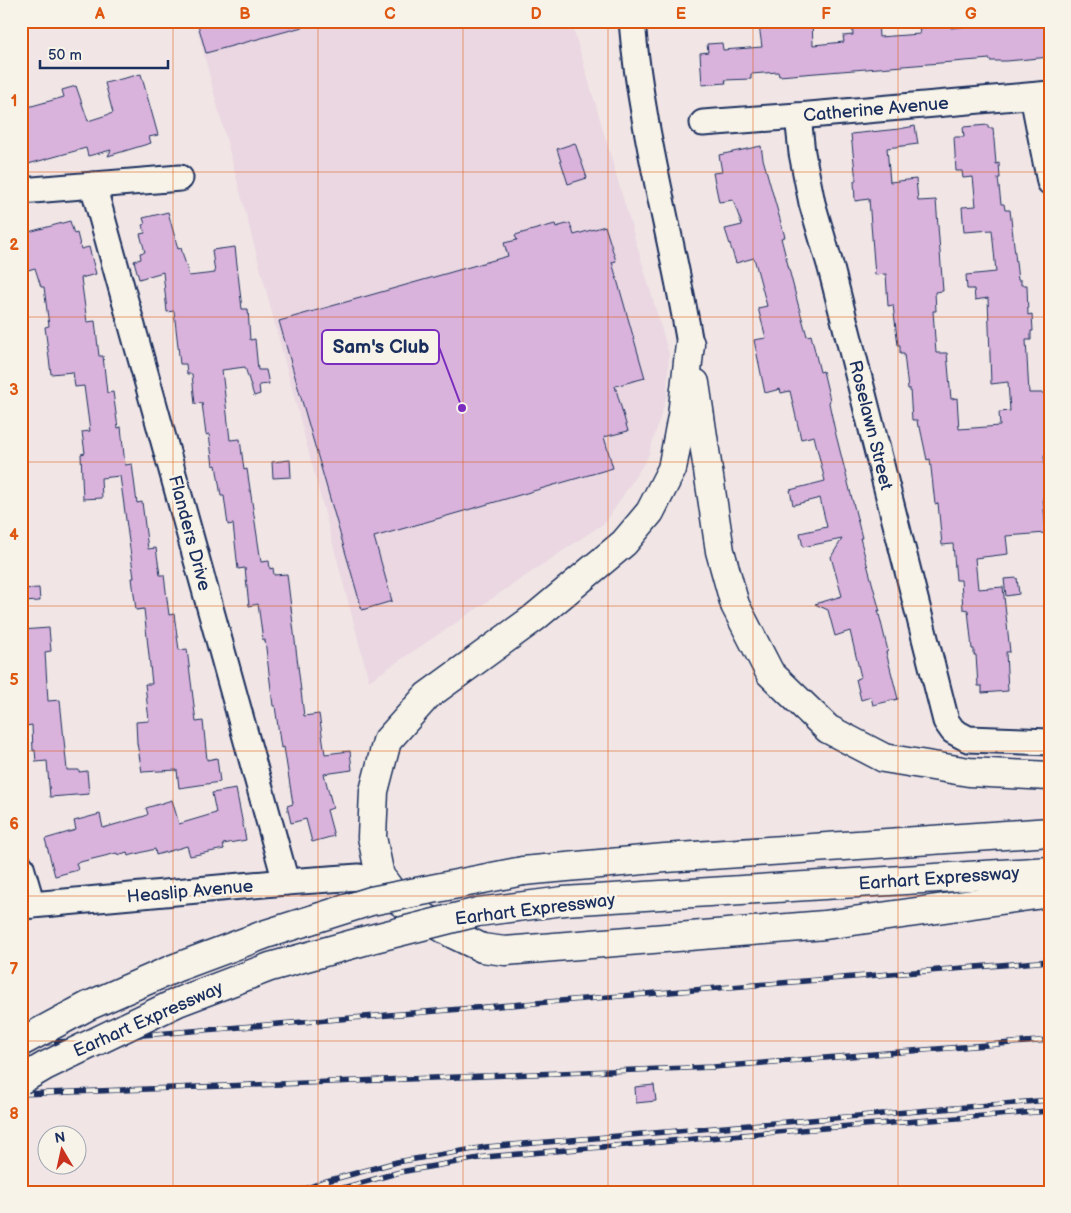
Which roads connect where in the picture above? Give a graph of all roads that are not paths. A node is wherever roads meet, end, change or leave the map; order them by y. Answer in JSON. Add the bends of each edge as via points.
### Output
{"nodes":[{"id":1,"x":632,"y":21,"type":"edge"},
{"id":2,"x":1041,"y":95,"type":"edge"},
{"id":3,"x":798,"y":116,"type":"junction"},
{"id":4,"x":702,"y":123,"type":"dead end"},
{"id":5,"x":180,"y":178,"type":"dead end"},
{"id":6,"x":1050,"y":182,"type":"edge"},
{"id":7,"x":92,"y":185,"type":"junction"},
{"id":8,"x":21,"y":192,"type":"edge"},
{"id":9,"x":690,"y":344,"type":"junction"},
{"id":10,"x":1050,"y":742,"type":"edge"},
{"id":11,"x":1050,"y":776,"type":"edge"},
{"id":12,"x":1050,"y":832,"type":"edge"},
{"id":13,"x":21,"y":867,"type":"edge"},
{"id":14,"x":1050,"y":871,"type":"edge"},
{"id":15,"x":359,"y":877,"type":"dead end"},
{"id":16,"x":286,"y":882,"type":"junction"},
{"id":17,"x":1050,"y":893,"type":"edge"},
{"id":18,"x":27,"y":906,"type":"edge"},
{"id":19,"x":21,"y":1042,"type":"edge"},
{"id":20,"x":21,"y":1080,"type":"edge"}],
"edges":[{"from":1,"to":9,"type":"street","via":[[646,131]]},
{"from":2,"to":3,"type":"street","name":"Catherine Avenue"},
{"from":2,"to":6,"type":"street"},
{"from":3,"to":4,"type":"street","name":"Catherine Avenue"},
{"from":3,"to":10,"type":"street","name":"Roselawn Street","via":[[812,202],[946,721],[953,730],[968,739]]},
{"from":5,"to":7,"type":"street"},
{"from":7,"to":8,"type":"street"},
{"from":7,"to":16,"type":"street","name":"Flanders Drive"},
{"from":9,"to":11,"type":"highway","via":[[720,551],[734,605],[770,674],[828,729],[884,758],[970,772]]},
{"from":9,"to":17,"type":"highway","via":[[672,469],[650,512],[624,543],[534,618],[427,696],[387,741],[374,791],[372,837],[380,876],[398,900],[426,918],[482,948],[505,951],[825,925]]},
{"from":12,"to":19,"type":"highway","name":"Earhart Expressway","bridge":true,"via":[[523,871],[371,901],[266,934],[175,968],[88,1006]]},
{"from":13,"to":18,"type":"street"},
{"from":14,"to":20,"type":"highway","name":"Earhart Expressway","bridge":true,"via":[[564,901],[478,912],[270,967],[178,1002]]},
{"from":15,"to":16,"type":"street","name":"Heaslip Avenue"},
{"from":16,"to":18,"type":"street","name":"Heaslip Avenue"}]}
